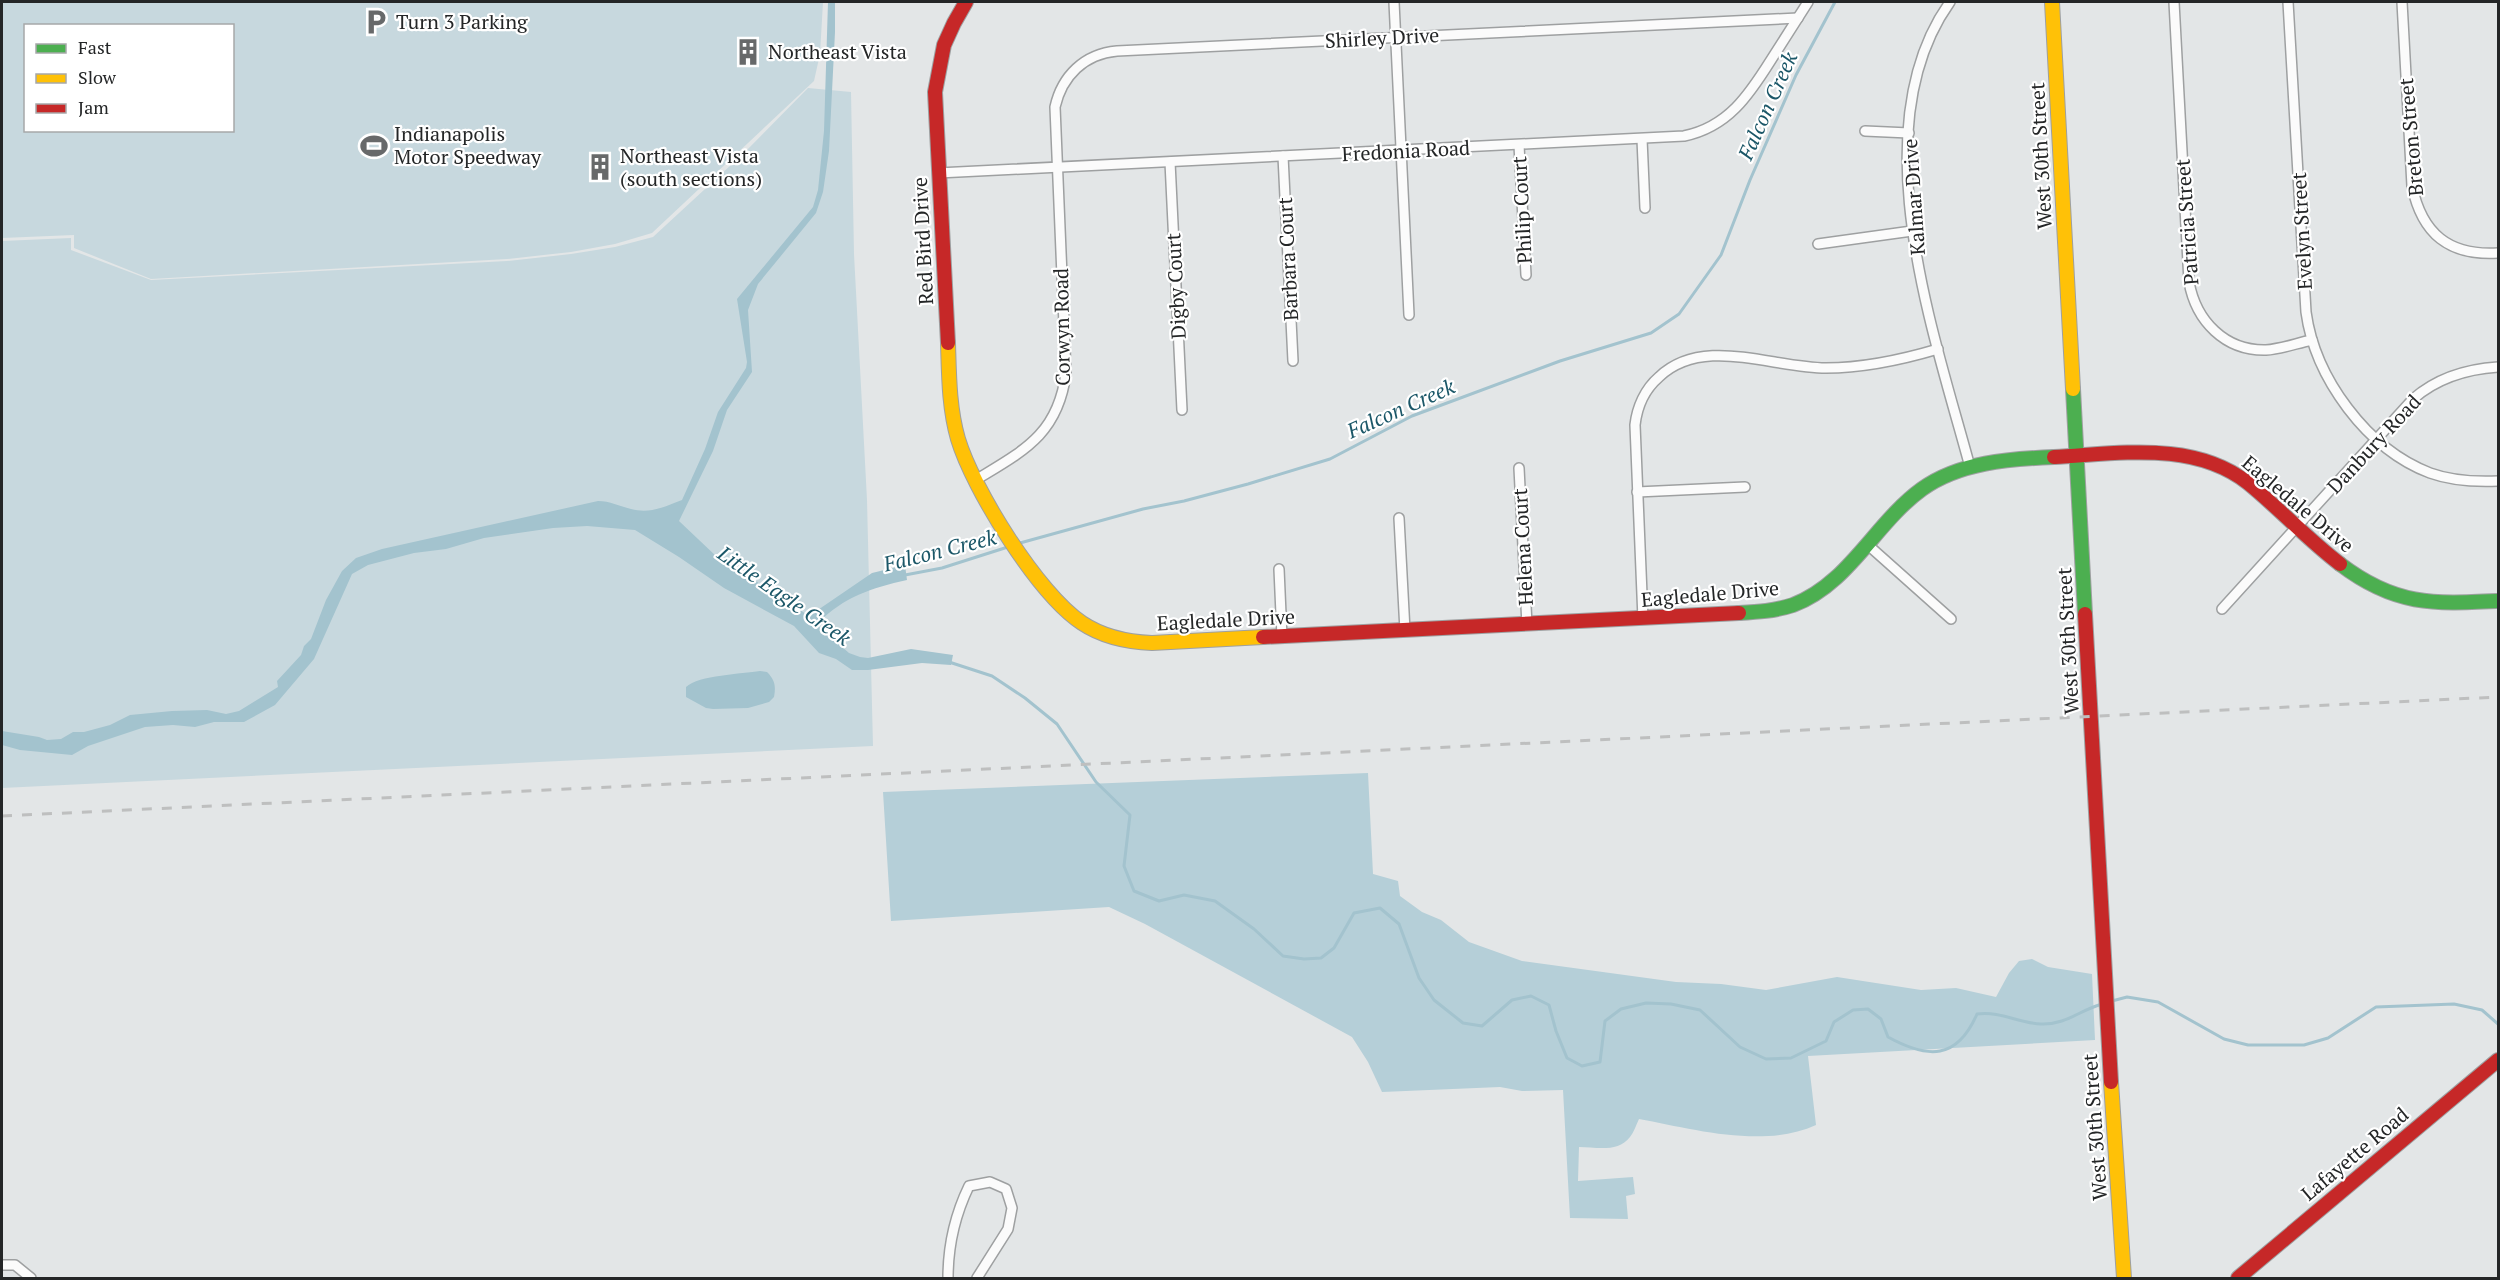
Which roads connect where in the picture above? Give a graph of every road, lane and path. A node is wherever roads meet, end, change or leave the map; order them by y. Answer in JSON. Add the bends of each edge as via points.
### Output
{"nodes":[{"id":1,"x":966,"y":2,"type":"edge"},
{"id":2,"x":1394,"y":2,"type":"edge"},
{"id":3,"x":1808,"y":2,"type":"edge"},
{"id":4,"x":1950,"y":2,"type":"edge"},
{"id":5,"x":2052,"y":2,"type":"edge"},
{"id":6,"x":2174,"y":2,"type":"edge"},
{"id":7,"x":2288,"y":2,"type":"edge"},
{"id":8,"x":2402,"y":2,"type":"edge"},
{"id":9,"x":1798,"y":18,"type":"junction"},
{"id":10,"x":1396,"y":38,"type":"junction"},
{"id":11,"x":1865,"y":131,"type":"dead end"},
{"id":12,"x":1909,"y":133,"type":"junction"},
{"id":13,"x":1642,"y":139,"type":"junction"},
{"id":14,"x":1519,"y":145,"type":"junction"},
{"id":15,"x":1402,"y":151,"type":"junction"},
{"id":16,"x":1283,"y":156,"type":"junction"},
{"id":17,"x":1170,"y":162,"type":"junction"},
{"id":18,"x":1057,"y":167,"type":"junction"},
{"id":19,"x":939,"y":173,"type":"junction"},
{"id":20,"x":1645,"y":208,"type":"dead end"},
{"id":21,"x":1912,"y":231,"type":"junction"},
{"id":22,"x":1818,"y":244,"type":"dead end"},
{"id":23,"x":2499,"y":253,"type":"edge"},
{"id":24,"x":1526,"y":275,"type":"dead end"},
{"id":25,"x":1409,"y":315,"type":"dead end"},
{"id":26,"x":2312,"y":340,"type":"junction"},
{"id":27,"x":1938,"y":349,"type":"junction"},
{"id":28,"x":1293,"y":361,"type":"dead end"},
{"id":29,"x":2499,"y":367,"type":"edge"},
{"id":30,"x":1182,"y":410,"type":"dead end"},
{"id":31,"x":2377,"y":438,"type":"junction"},
{"id":32,"x":2077,"y":456,"type":"junction"},
{"id":33,"x":1970,"y":467,"type":"junction"},
{"id":34,"x":1519,"y":468,"type":"dead end"},
{"id":35,"x":974,"y":481,"type":"junction"},
{"id":36,"x":2499,"y":481,"type":"edge"},
{"id":37,"x":1745,"y":488,"type":"dead end"},
{"id":38,"x":1637,"y":492,"type":"junction"},
{"id":39,"x":1399,"y":518,"type":"dead end"},
{"id":40,"x":2297,"y":526,"type":"junction"},
{"id":41,"x":1868,"y":545,"type":"junction"},
{"id":42,"x":1279,"y":569,"type":"dead end"},
{"id":43,"x":2499,"y":601,"type":"edge"},
{"id":44,"x":2222,"y":609,"type":"dead end"},
{"id":45,"x":1643,"y":619,"type":"junction"},
{"id":46,"x":1951,"y":619,"type":"dead end"},
{"id":47,"x":1527,"y":625,"type":"junction"},
{"id":48,"x":1405,"y":631,"type":"junction"},
{"id":49,"x":1282,"y":637,"type":"junction"},
{"id":50,"x":2499,"y":1060,"type":"edge"},
{"id":51,"x":2,"y":1265,"type":"edge"},
{"id":52,"x":31,"y":1278,"type":"edge"},
{"id":53,"x":948,"y":1278,"type":"edge"},
{"id":54,"x":977,"y":1278,"type":"edge"},
{"id":55,"x":2124,"y":1278,"type":"edge"},
{"id":56,"x":2238,"y":1278,"type":"edge"}],
"edges":[{"from":1,"to":19,"type":"street","name":"Red Bird Drive","via":[[946,38],[936,80]]},
{"from":2,"to":10,"type":"street"},
{"from":3,"to":9,"type":"street","name":"Fredonia Road"},
{"from":4,"to":12,"type":"street","name":"Kalmar Drive","via":[[1920,65]]},
{"from":5,"to":32,"type":"street","name":"West 30th Street"},
{"from":6,"to":26,"type":"street","name":"Patricia Street","via":[[2189,282],[2195,305],[2213,331],[2239,346],[2267,350]]},
{"from":7,"to":26,"type":"street","name":"Evelyn Street","via":[[2306,312]]},
{"from":8,"to":23,"type":"street","name":"Breton Street","via":[[2412,186],[2420,214],[2434,233],[2452,247],[2474,253]]},
{"from":9,"to":10,"type":"street","name":"Shirley Drive"},
{"from":9,"to":13,"type":"street","name":"Fredonia Road","via":[[1751,92],[1729,115],[1707,130],[1689,135]]},
{"from":10,"to":15,"type":"street"},
{"from":10,"to":18,"type":"street","name":"Shirley Drive","via":[[1098,54],[1074,70],[1059,92],[1054,116]]},
{"from":11,"to":12,"type":"street"},
{"from":12,"to":21,"type":"street","name":"Kalmar Drive"},
{"from":13,"to":14,"type":"street","name":"Fredonia Road"},
{"from":13,"to":20,"type":"street"},
{"from":14,"to":15,"type":"street","name":"Fredonia Road"},
{"from":14,"to":24,"type":"street","name":"Philip Court"},
{"from":15,"to":16,"type":"street","name":"Fredonia Road"},
{"from":15,"to":25,"type":"street"},
{"from":16,"to":17,"type":"street","name":"Fredonia Road"},
{"from":16,"to":28,"type":"street","name":"Barbara Court"},
{"from":17,"to":18,"type":"street","name":"Fredonia Road"},
{"from":17,"to":30,"type":"street","name":"Digby Court"},
{"from":18,"to":19,"type":"street","name":"Fredonia Road"},
{"from":18,"to":35,"type":"street","name":"Corwyn Road","via":[[1064,392],[1051,422],[1037,440]]},
{"from":19,"to":35,"type":"street","name":"Red Bird Drive","via":[[950,399],[960,448]]},
{"from":21,"to":22,"type":"street"},
{"from":21,"to":27,"type":"street","name":"Kalmar Drive"},
{"from":26,"to":31,"type":"street","name":"Evelyn Street","via":[[2332,387]]},
{"from":27,"to":33,"type":"street","name":"Kalmar Drive"},
{"from":27,"to":38,"type":"street","via":[[1849,368],[1799,367],[1717,355],[1694,357],[1677,364],[1655,380],[1639,407],[1634,434]]},
{"from":29,"to":31,"type":"street","name":"Danbury Road","via":[[2467,371],[2436,383],[2413,399]]},
{"from":31,"to":36,"type":"street","name":"Evelyn Street","via":[[2403,459],[2430,473],[2457,480]]},
{"from":31,"to":40,"type":"street","name":"Danbury Road"},
{"from":32,"to":33,"type":"street","name":"Eagledale Drive"},
{"from":32,"to":40,"type":"street","name":"Eagledale Drive","via":[[2167,453],[2208,461],[2243,480]]},
{"from":32,"to":55,"type":"street","name":"West 30th Street"},
{"from":33,"to":41,"type":"street","name":"Eagledale Drive","via":[[1913,496]]},
{"from":34,"to":47,"type":"street","name":"Helena Court"},
{"from":35,"to":49,"type":"street","name":"Eagledale Drive","via":[[987,506],[1050,594],[1085,625],[1115,638],[1152,643]]},
{"from":37,"to":38,"type":"street"},
{"from":38,"to":45,"type":"street"},
{"from":39,"to":48,"type":"street"},
{"from":40,"to":43,"type":"street","name":"Eagledale Drive","via":[[2350,572],[2390,594],[2431,603]]},
{"from":40,"to":44,"type":"street","name":"Danbury Road"},
{"from":41,"to":45,"type":"street","name":"Eagledale Drive","via":[[1827,587],[1789,607],[1757,614]]},
{"from":41,"to":46,"type":"street"},
{"from":42,"to":49,"type":"street"},
{"from":45,"to":47,"type":"street","name":"Eagledale Drive"},
{"from":47,"to":48,"type":"street","name":"Eagledale Drive"},
{"from":48,"to":49,"type":"street","name":"Eagledale Drive"},
{"from":50,"to":56,"type":"street","name":"Lafayette Road"},
{"from":51,"to":52,"type":"street","via":[[15,1265]]},
{"from":53,"to":54,"type":"street","via":[[948,1259],[960,1205],[969,1186],[990,1182],[1006,1189],[1012,1208],[1008,1229]]}]}
